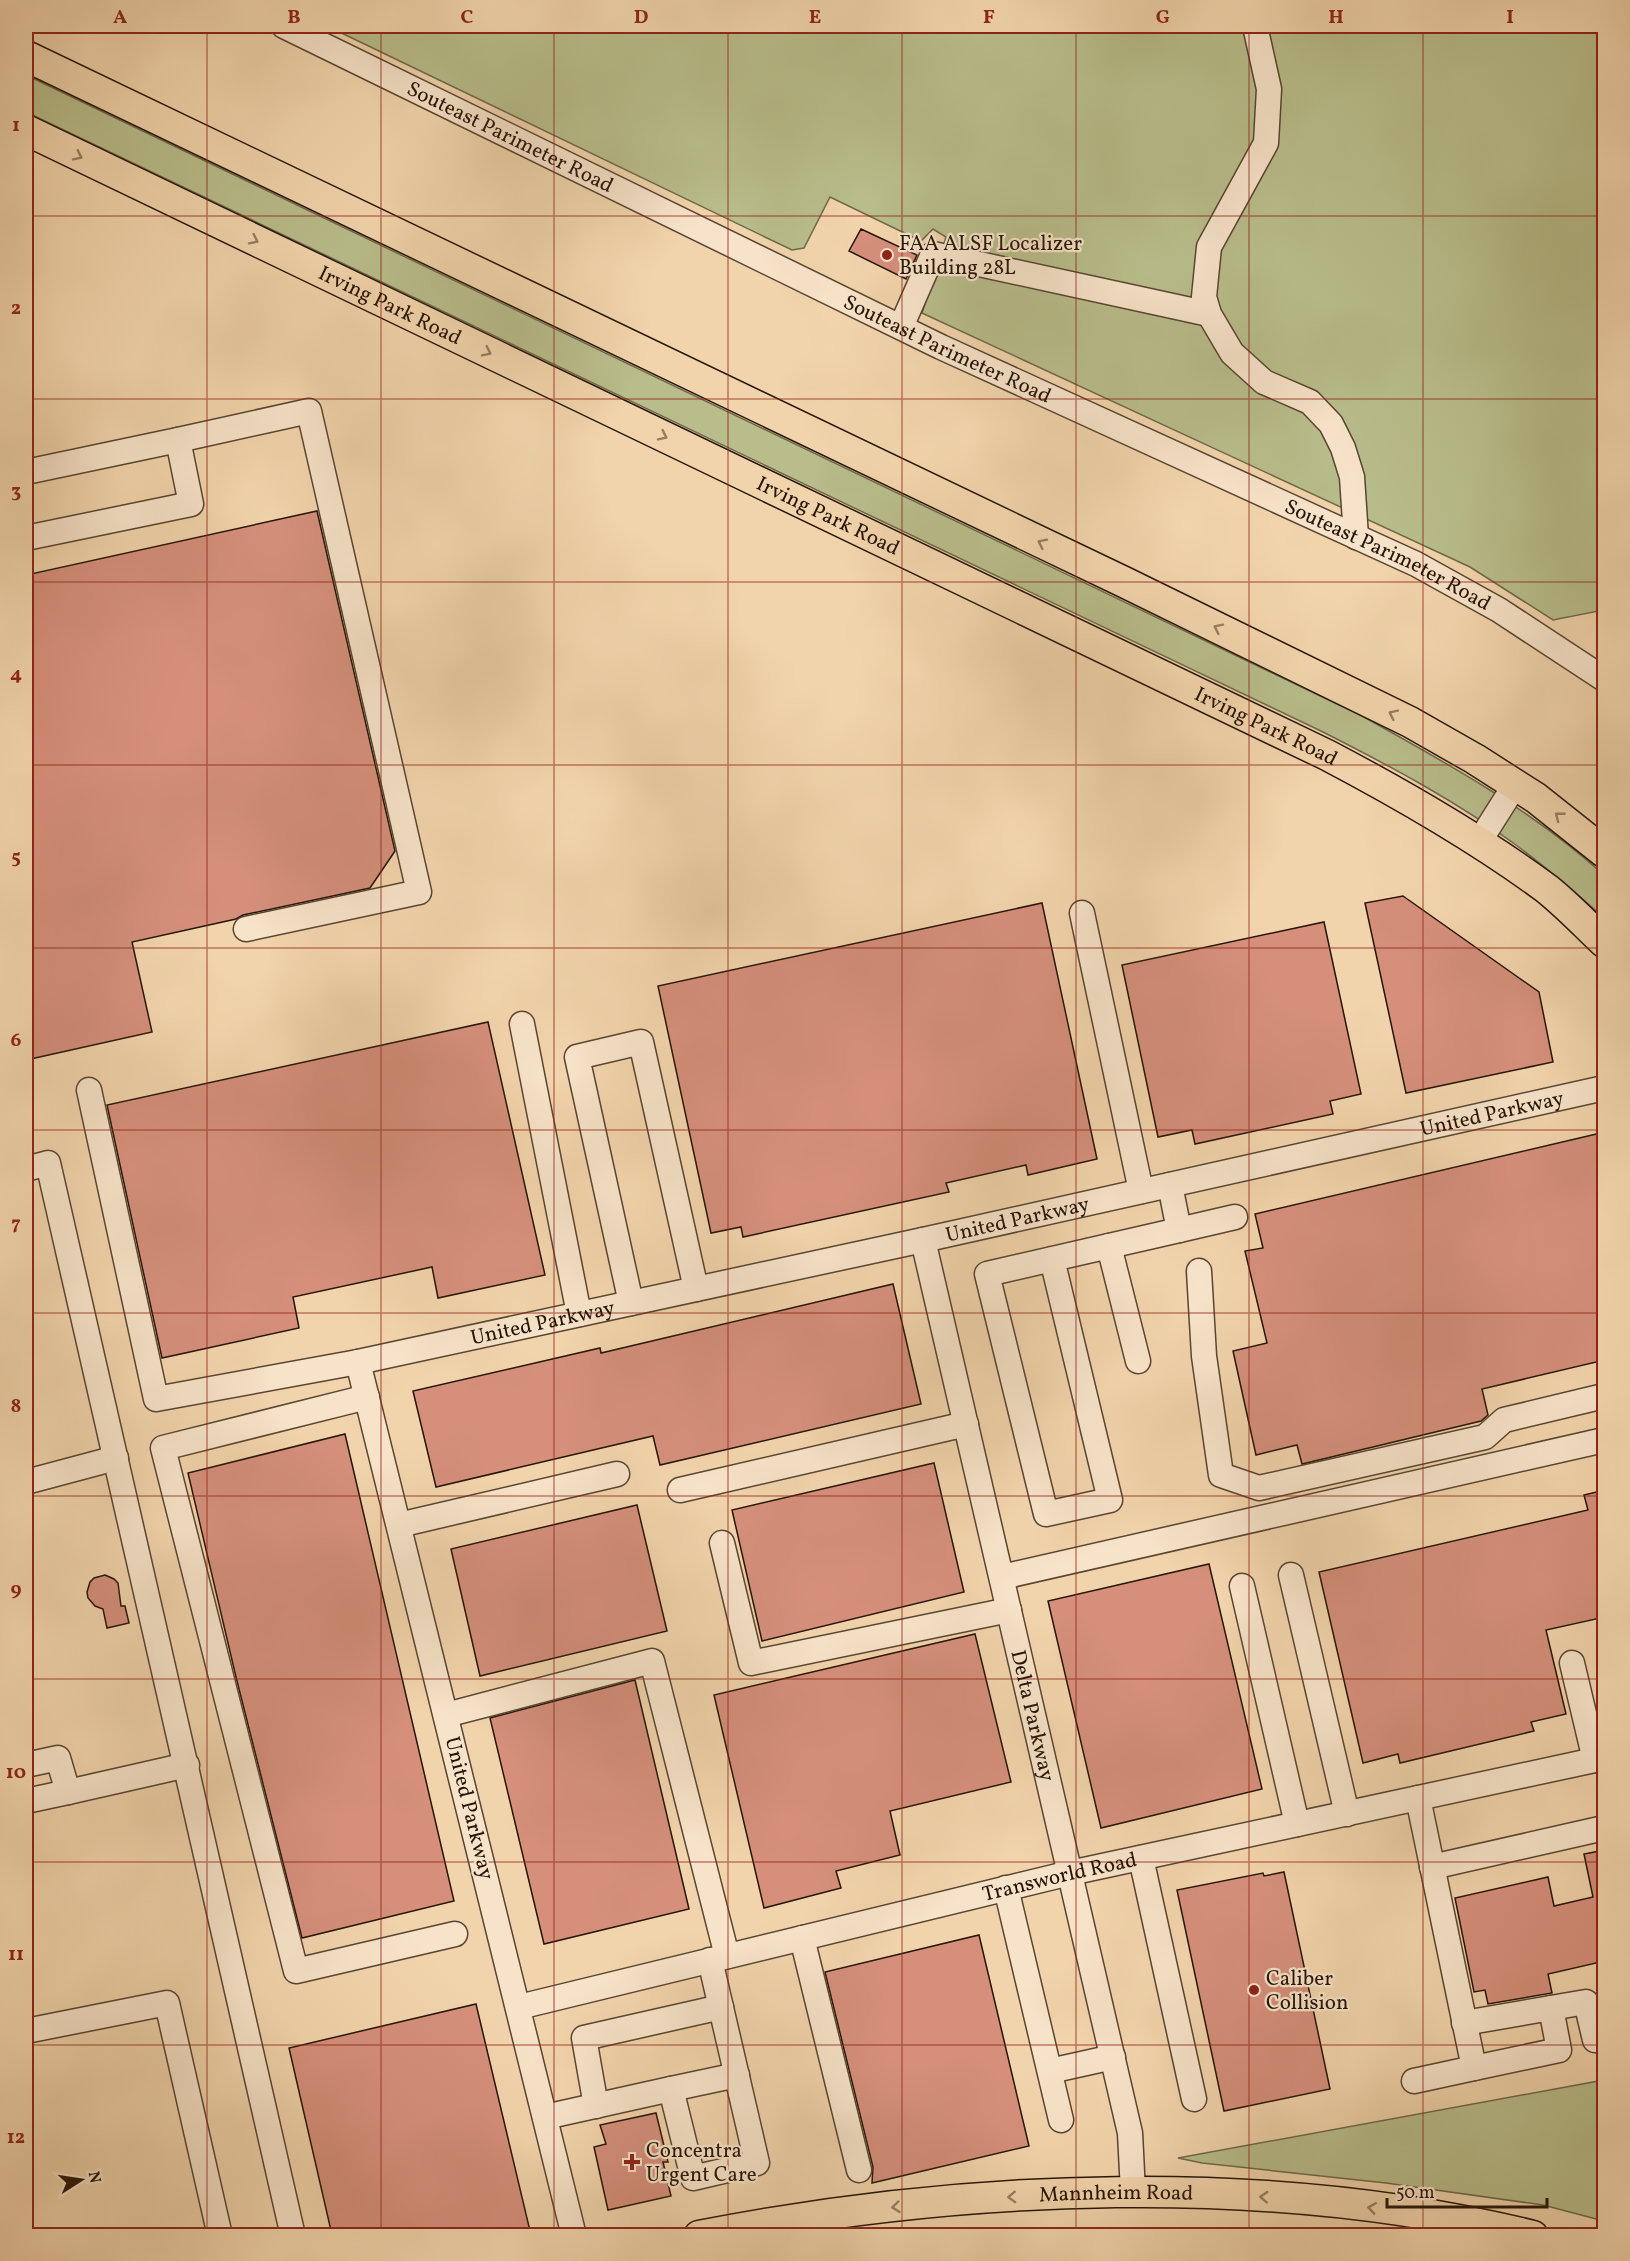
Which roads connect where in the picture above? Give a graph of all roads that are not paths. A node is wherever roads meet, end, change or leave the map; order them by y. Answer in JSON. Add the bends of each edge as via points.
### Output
{"nodes":[{"id":1,"x":284,"y":26,"type":"edge"},
{"id":2,"x":1255,"y":26,"type":"edge"},
{"id":3,"x":26,"y":56,"type":"edge"},
{"id":4,"x":26,"y":130,"type":"edge"},
{"id":5,"x":1209,"y":314,"type":"junction"},
{"id":6,"x":901,"y":327,"type":"junction"},
{"id":7,"x":178,"y":440,"type":"junction"},
{"id":8,"x":26,"y":472,"type":"edge"},
{"id":9,"x":1356,"y":537,"type":"junction"},
{"id":10,"x":26,"y":538,"type":"edge"},
{"id":11,"x":1605,"y":679,"type":"edge"},
{"id":12,"x":1515,"y":784,"type":"junction"},
{"id":13,"x":1479,"y":842,"type":"junction"},
{"id":14,"x":1605,"y":852,"type":"edge"},
{"id":15,"x":1082,"y":913,"type":"dead end"},
{"id":16,"x":246,"y":929,"type":"dead end"},
{"id":17,"x":1605,"y":942,"type":"edge"},
{"id":18,"x":522,"y":1024,"type":"dead end"},
{"id":19,"x":1605,"y":1088,"type":"edge"},
{"id":20,"x":89,"y":1090,"type":"dead end"},
{"id":21,"x":26,"y":1168,"type":"edge"},
{"id":22,"x":1170,"y":1185,"type":"junction"},
{"id":23,"x":1141,"y":1191,"type":"junction"},
{"id":24,"x":1235,"y":1217,"type":"dead end"},
{"id":25,"x":1179,"y":1230,"type":"junction"},
{"id":26,"x":923,"y":1240,"type":"junction"},
{"id":27,"x":1109,"y":1246,"type":"junction"},
{"id":28,"x":1052,"y":1259,"type":"junction"},
{"id":29,"x":1199,"y":1271,"type":"dead end"},
{"id":30,"x":696,"y":1289,"type":"junction"},
{"id":31,"x":631,"y":1303,"type":"junction"},
{"id":32,"x":579,"y":1314,"type":"junction"},
{"id":33,"x":1138,"y":1361,"type":"dead end"},
{"id":34,"x":358,"y":1362,"type":"junction"},
{"id":35,"x":1605,"y":1396,"type":"edge"},
{"id":36,"x":367,"y":1397,"type":"junction"},
{"id":37,"x":966,"y":1424,"type":"junction"},
{"id":38,"x":1605,"y":1440,"type":"edge"},
{"id":39,"x":116,"y":1458,"type":"junction"},
{"id":40,"x":617,"y":1474,"type":"dead end"},
{"id":41,"x":26,"y":1482,"type":"edge"},
{"id":42,"x":680,"y":1490,"type":"dead end"},
{"id":43,"x":399,"y":1525,"type":"junction"},
{"id":44,"x":722,"y":1543,"type":"dead end"},
{"id":45,"x":1291,"y":1575,"type":"dead end"},
{"id":46,"x":1002,"y":1577,"type":"junction"},
{"id":47,"x":1242,"y":1586,"type":"dead end"},
{"id":48,"x":1009,"y":1610,"type":"junction"},
{"id":49,"x":1572,"y":1663,"type":"dead end"},
{"id":50,"x":446,"y":1715,"type":"junction"},
{"id":51,"x":1600,"y":1759,"type":"edge"},
{"id":52,"x":26,"y":1765,"type":"edge"},
{"id":53,"x":187,"y":1765,"type":"junction"},
{"id":54,"x":68,"y":1792,"type":"junction"},
{"id":55,"x":1418,"y":1798,"type":"junction"},
{"id":56,"x":26,"y":1801,"type":"edge"},
{"id":57,"x":1347,"y":1814,"type":"junction"},
{"id":58,"x":1297,"y":1824,"type":"junction"},
{"id":59,"x":1605,"y":1828,"type":"edge"},
{"id":60,"x":1141,"y":1858,"type":"junction"},
{"id":61,"x":1432,"y":1867,"type":"junction"},
{"id":62,"x":1070,"y":1873,"type":"junction"},
{"id":63,"x":1006,"y":1888,"type":"junction"},
{"id":64,"x":455,"y":1934,"type":"dead end"},
{"id":65,"x":802,"y":1938,"type":"junction"},
{"id":66,"x":719,"y":1958,"type":"junction"},
{"id":67,"x":519,"y":2007,"type":"junction"},
{"id":68,"x":721,"y":2007,"type":"junction"},
{"id":69,"x":1551,"y":2008,"type":"junction"},
{"id":70,"x":1464,"y":2023,"type":"junction"},
{"id":71,"x":26,"y":2031,"type":"edge"},
{"id":72,"x":1605,"y":2038,"type":"edge"},
{"id":73,"x":1113,"y":2057,"type":"junction"},
{"id":74,"x":1474,"y":2068,"type":"junction"},
{"id":75,"x":1050,"y":2072,"type":"junction"},
{"id":76,"x":736,"y":2074,"type":"junction"},
{"id":77,"x":1414,"y":2081,"type":"dead end"},
{"id":78,"x":671,"y":2089,"type":"junction"},
{"id":79,"x":1194,"y":2099,"type":"dead end"},
{"id":80,"x":596,"y":2106,"type":"junction"},
{"id":81,"x":545,"y":2117,"type":"junction"},
{"id":82,"x":1061,"y":2120,"type":"dead end"},
{"id":83,"x":859,"y":2170,"type":"dead end"},
{"id":84,"x":1133,"y":2192,"type":"junction"},
{"id":85,"x":220,"y":2235,"type":"edge"},
{"id":86,"x":294,"y":2235,"type":"edge"},
{"id":87,"x":574,"y":2235,"type":"edge"},
{"id":88,"x":699,"y":2235,"type":"edge"},
{"id":89,"x":1533,"y":2235,"type":"edge"}],
"edges":[{"from":1,"to":6,"type":"street","name":"Souteast Parimeter Road"},
{"from":2,"to":5,"type":"street","via":[[1269,89],[1266,143],[1209,247],[1204,297]]},
{"from":12,"to":3,"type":"main road","one_way":true,"via":[[1400,717],[1124,582]]},
{"from":4,"to":13,"type":"main road","name":"Irving Park Road","one_way":true,"via":[[1328,755]]},
{"from":5,"to":6,"type":"street","via":[[933,254]]},
{"from":5,"to":9,"type":"street","via":[[1232,353],[1264,382],[1310,402],[1331,424],[1352,477]]},
{"from":6,"to":9,"type":"street","name":"Souteast Parimeter Road"},
{"from":7,"to":8,"type":"street"},
{"from":7,"to":10,"type":"street","via":[[191,504]]},
{"from":7,"to":16,"type":"street","via":[[309,411],[419,892]]},
{"from":9,"to":11,"type":"street","name":"Souteast Parimeter Road","via":[[1416,564],[1499,610]]},
{"from":12,"to":13,"type":"street"},
{"from":14,"to":12,"type":"main road","one_way":true},
{"from":13,"to":17,"type":"main road","name":"Irving Park Road","via":[[1548,890]]},
{"from":15,"to":23,"type":"street"},
{"from":18,"to":32,"type":"street"},
{"from":19,"to":22,"type":"street","name":"United Parkway"},
{"from":20,"to":34,"type":"street","via":[[156,1399]]},
{"from":21,"to":39,"type":"street","via":[[48,1163]]},
{"from":22,"to":23,"type":"street","name":"United Parkway"},
{"from":22,"to":25,"type":"street"},
{"from":23,"to":26,"type":"street","name":"United Parkway"},
{"from":24,"to":25,"type":"street"},
{"from":25,"to":27,"type":"street"},
{"from":26,"to":30,"type":"street","name":"United Parkway"},
{"from":26,"to":37,"type":"street","name":"Delta Parkway"},
{"from":27,"to":28,"type":"street"},
{"from":27,"to":33,"type":"street"},
{"from":28,"to":28,"type":"street","via":[[987,1274],[1046,1514],[1110,1500]]},
{"from":29,"to":35,"type":"street","via":[[1204,1356],[1221,1475],[1259,1488],[1485,1437],[1504,1420]]},
{"from":30,"to":31,"type":"street","name":"United Parkway"},
{"from":30,"to":31,"type":"street","via":[[641,1042],[576,1057]]},
{"from":31,"to":32,"type":"street","name":"United Parkway"},
{"from":32,"to":34,"type":"street","name":"United Parkway"},
{"from":34,"to":36,"type":"street","name":"United Parkway"},
{"from":36,"to":43,"type":"street","name":"United Parkway"},
{"from":36,"to":64,"type":"street","via":[[163,1448],[296,1971]]},
{"from":37,"to":42,"type":"street"},
{"from":37,"to":46,"type":"street","name":"Delta Parkway"},
{"from":38,"to":46,"type":"street"},
{"from":39,"to":41,"type":"street"},
{"from":39,"to":53,"type":"street"},
{"from":40,"to":43,"type":"street"},
{"from":43,"to":50,"type":"street","name":"United Parkway"},
{"from":44,"to":48,"type":"street","via":[[751,1663]]},
{"from":45,"to":57,"type":"street"},
{"from":46,"to":48,"type":"street","name":"Delta Parkway"},
{"from":47,"to":58,"type":"street"},
{"from":48,"to":62,"type":"street","name":"Delta Parkway"},
{"from":49,"to":51,"type":"street"},
{"from":50,"to":66,"type":"street","via":[[652,1661]]},
{"from":50,"to":67,"type":"street","name":"United Parkway"},
{"from":51,"to":55,"type":"street","name":"Transworld Road"},
{"from":52,"to":54,"type":"street","via":[[58,1758]]},
{"from":53,"to":54,"type":"street"},
{"from":53,"to":86,"type":"street"},
{"from":54,"to":56,"type":"street"},
{"from":55,"to":57,"type":"street","name":"Transworld Road"},
{"from":55,"to":61,"type":"street"},
{"from":57,"to":58,"type":"street","name":"Transworld Road"},
{"from":58,"to":60,"type":"street","name":"Transworld Road"},
{"from":59,"to":61,"type":"street"},
{"from":60,"to":62,"type":"street","name":"Transworld Road"},
{"from":60,"to":79,"type":"street"},
{"from":61,"to":70,"type":"street"},
{"from":62,"to":63,"type":"street","name":"Transworld Road"},
{"from":62,"to":73,"type":"street","name":"Delta Parkway"},
{"from":63,"to":65,"type":"street","name":"Transworld Road"},
{"from":63,"to":75,"type":"street"},
{"from":65,"to":66,"type":"street","name":"Transworld Road"},
{"from":65,"to":83,"type":"street"},
{"from":66,"to":67,"type":"street","name":"Transworld Road"},
{"from":66,"to":68,"type":"street"},
{"from":67,"to":81,"type":"street","name":"United Parkway"},
{"from":68,"to":76,"type":"street"},
{"from":68,"to":80,"type":"street","via":[[584,2038]]},
{"from":69,"to":70,"type":"street"},
{"from":69,"to":72,"type":"street","via":[[1586,2002],[1595,2040]]},
{"from":69,"to":74,"type":"street","via":[[1559,2050]]},
{"from":70,"to":74,"type":"street"},
{"from":71,"to":85,"type":"street","via":[[167,2003]]},
{"from":73,"to":75,"type":"street"},
{"from":73,"to":84,"type":"street","name":"Delta Parkway","via":[[1130,2133]]},
{"from":74,"to":77,"type":"street"},
{"from":75,"to":82,"type":"street"},
{"from":76,"to":78,"type":"street"},
{"from":76,"to":78,"type":"street","via":[[757,2163],[693,2178]]},
{"from":78,"to":80,"type":"street"},
{"from":80,"to":81,"type":"street"},
{"from":81,"to":87,"type":"street","name":"United Parkway"},
{"from":84,"to":88,"type":"main road","name":"Mannheim Road","one_way":true,"via":[[954,2200],[784,2219]]},
{"from":89,"to":84,"type":"main road","name":"Mannheim Road","one_way":true,"via":[[1435,2216],[1311,2199]]}]}
